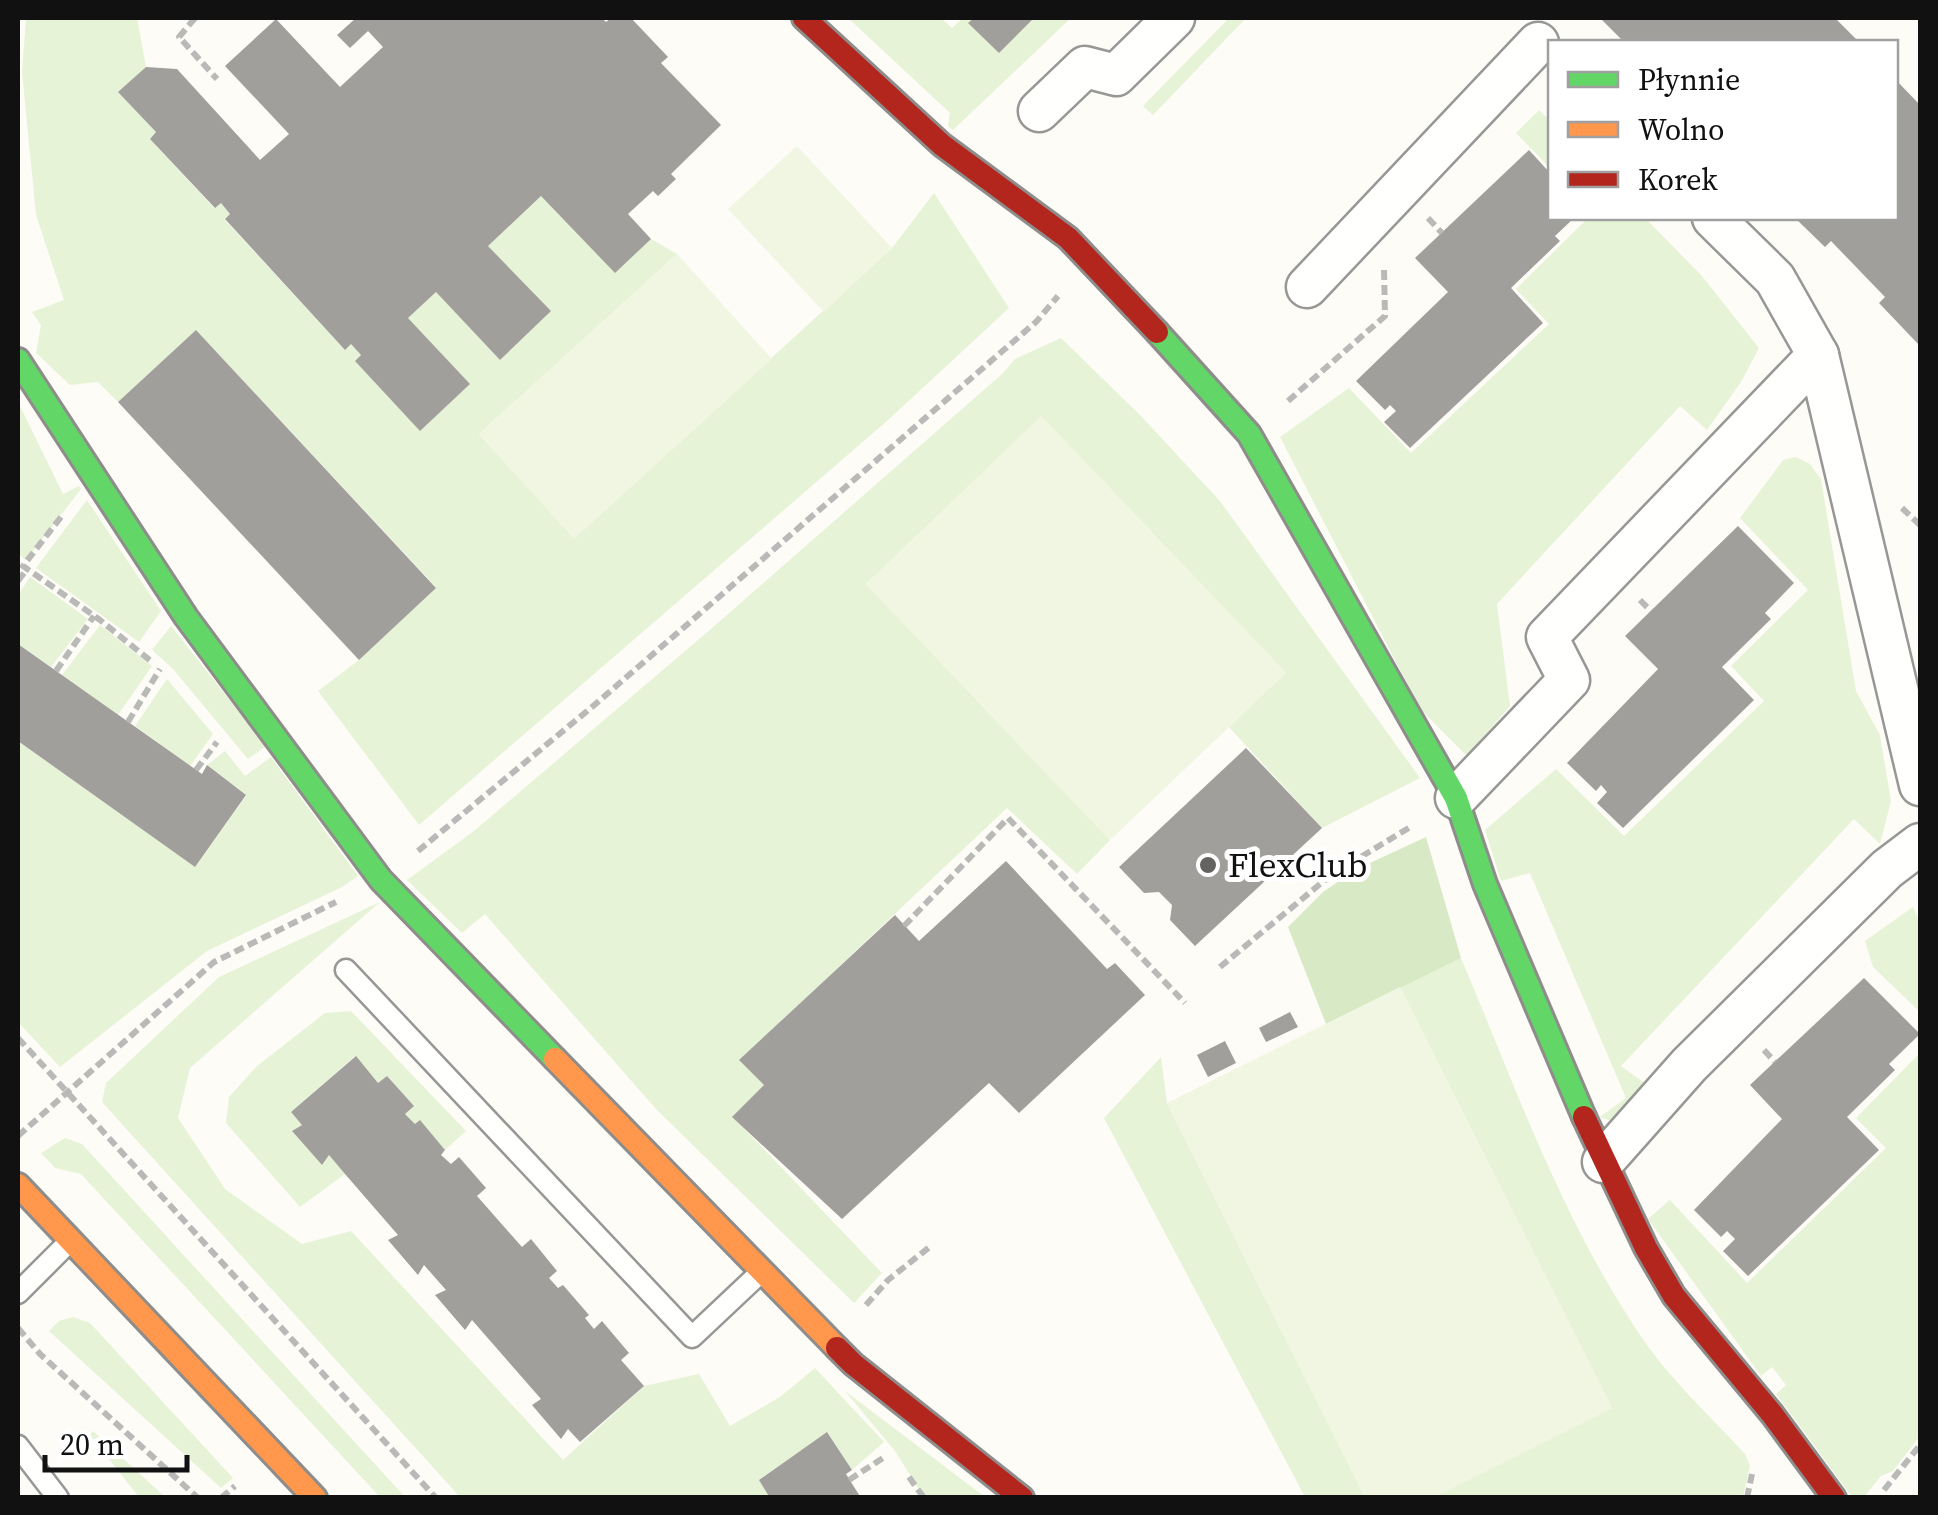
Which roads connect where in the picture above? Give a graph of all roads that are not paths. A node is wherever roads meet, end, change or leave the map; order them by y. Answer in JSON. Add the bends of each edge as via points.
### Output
{"nodes":[{"id":1,"x":804,"y":18,"type":"edge"},
{"id":2,"x":1174,"y":18,"type":"edge"},
{"id":3,"x":1533,"y":39,"type":"edge"},
{"id":4,"x":1039,"y":111,"type":"dead end"},
{"id":5,"x":1715,"y":220,"type":"edge"},
{"id":6,"x":1307,"y":287,"type":"dead end"},
{"id":7,"x":1818,"y":356,"type":"junction"},
{"id":8,"x":18,"y":360,"type":"edge"},
{"id":9,"x":1920,"y":785,"type":"edge"},
{"id":10,"x":1456,"y":798,"type":"junction"},
{"id":11,"x":1920,"y":844,"type":"edge"},
{"id":12,"x":346,"y":970,"type":"dead end"},
{"id":13,"x":1603,"y":1162,"type":"junction"},
{"id":14,"x":18,"y":1185,"type":"edge"},
{"id":15,"x":69,"y":1242,"type":"junction"},
{"id":16,"x":762,"y":1271,"type":"junction"},
{"id":17,"x":18,"y":1292,"type":"edge"},
{"id":18,"x":18,"y":1446,"type":"edge"},
{"id":19,"x":58,"y":1498,"type":"edge"},
{"id":20,"x":315,"y":1498,"type":"edge"},
{"id":21,"x":1022,"y":1498,"type":"edge"},
{"id":22,"x":1834,"y":1498,"type":"edge"}],
"edges":[{"from":1,"to":10,"type":"street","via":[[942,145],[1090,258],[1248,434]]},
{"from":2,"to":4,"type":"street","via":[[1116,75],[1085,66]]},
{"from":3,"to":6,"type":"street"},
{"from":5,"to":7,"type":"street","via":[[1775,279]]},
{"from":7,"to":9,"type":"street"},
{"from":7,"to":10,"type":"street","via":[[1547,636],[1568,680]]},
{"from":8,"to":16,"type":"street","via":[[186,617],[380,880]]},
{"from":10,"to":13,"type":"street","via":[[1485,884]]},
{"from":11,"to":13,"type":"street","via":[[1887,868],[1689,1065]]},
{"from":12,"to":16,"type":"lane","via":[[692,1337]]},
{"from":13,"to":22,"type":"street","via":[[1674,1296]]},
{"from":14,"to":15,"type":"street"},
{"from":15,"to":17,"type":"lane"},
{"from":15,"to":20,"type":"street"},
{"from":16,"to":21,"type":"street","via":[[854,1364]]},
{"from":18,"to":19,"type":"lane"}]}
